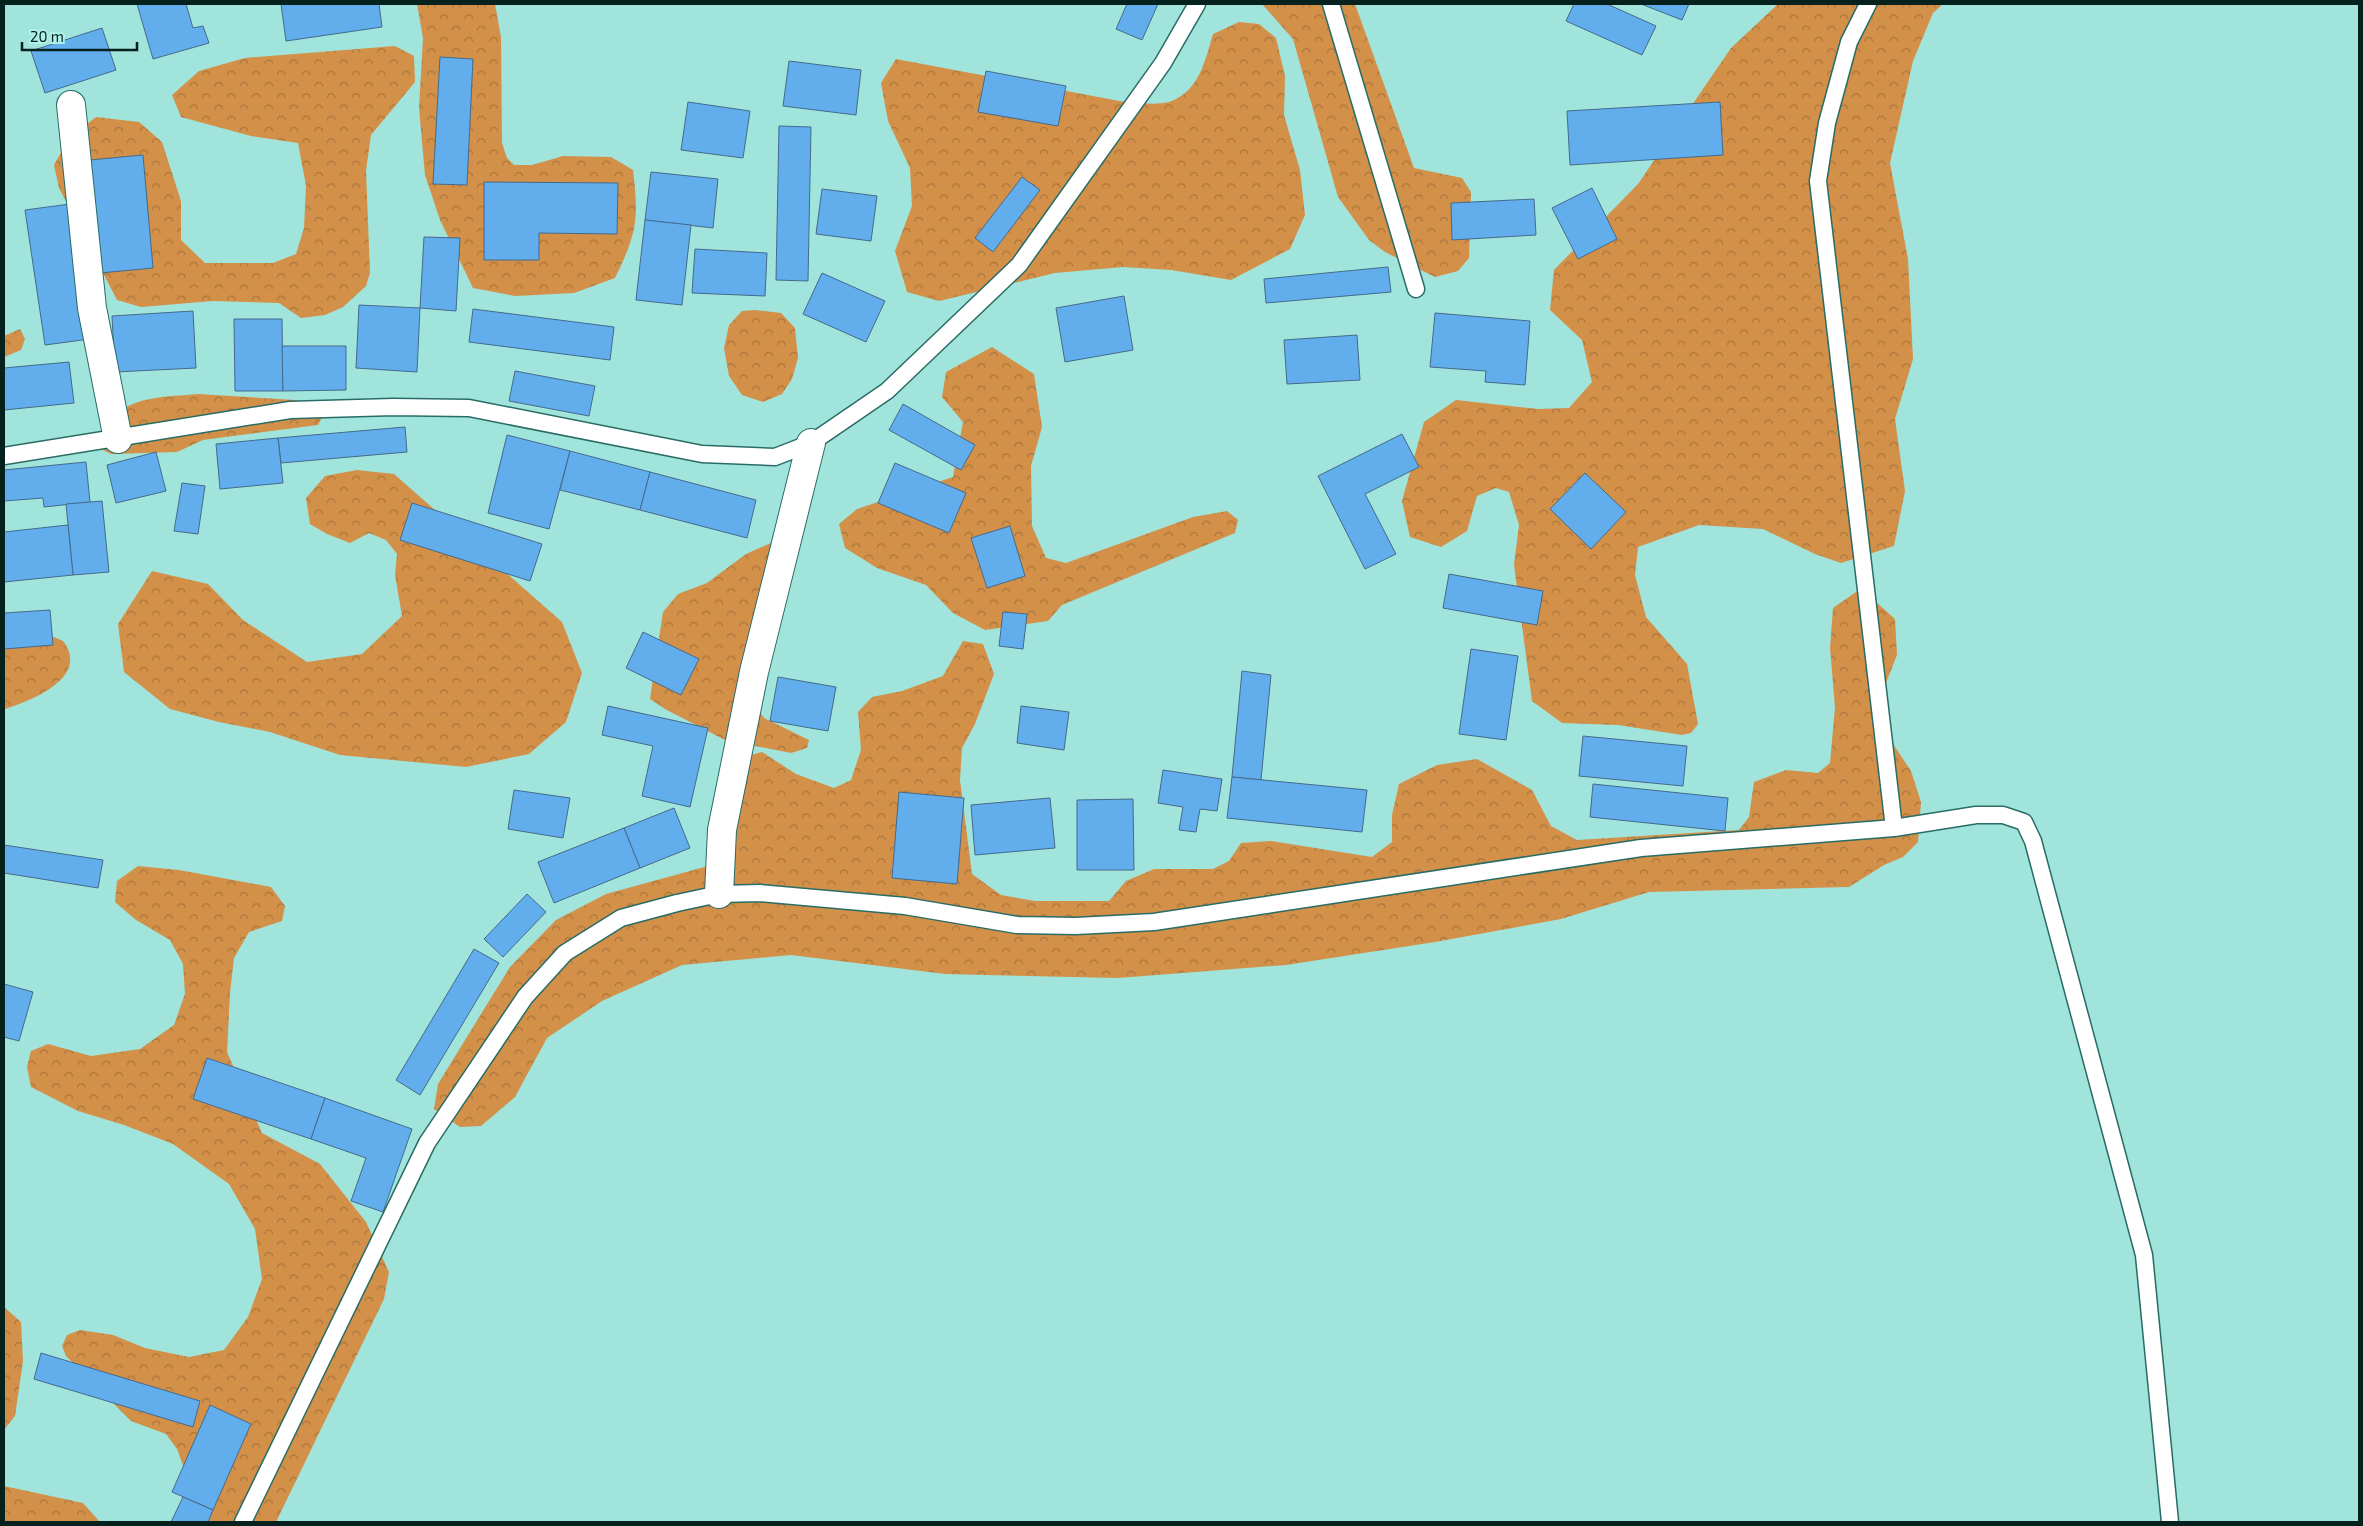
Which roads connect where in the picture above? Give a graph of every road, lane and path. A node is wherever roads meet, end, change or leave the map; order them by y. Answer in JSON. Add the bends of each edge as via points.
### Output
{"nodes":[{"id":1,"x":1197,"y":4,"type":"edge"},
{"id":2,"x":1331,"y":4,"type":"edge"},
{"id":3,"x":1868,"y":4,"type":"edge"},
{"id":4,"x":70,"y":105,"type":"dead end"},
{"id":5,"x":1416,"y":289,"type":"dead end"},
{"id":6,"x":118,"y":439,"type":"junction"},
{"id":7,"x":811,"y":443,"type":"junction"},
{"id":8,"x":4,"y":456,"type":"edge"},
{"id":9,"x":1894,"y":828,"type":"junction"},
{"id":10,"x":719,"y":894,"type":"junction"},
{"id":11,"x":243,"y":1522,"type":"edge"},
{"id":12,"x":2170,"y":1522,"type":"edge"}],
"edges":[{"from":1,"to":7,"type":"lane","via":[[1163,63],[1019,265],[888,391]]},
{"from":2,"to":5,"type":"lane"},
{"from":3,"to":9,"type":"lane","via":[[1849,42],[1827,123],[1818,181]]},
{"from":4,"to":6,"type":"street","via":[[92,308]]},
{"from":6,"to":7,"type":"lane","via":[[290,410],[402,407],[469,408],[702,454],[775,457]]},
{"from":6,"to":8,"type":"lane"},
{"from":7,"to":10,"type":"street","via":[[754,672],[722,830]]},
{"from":9,"to":10,"type":"lane","via":[[1641,848],[1154,922],[1017,925],[905,906],[760,893]]},
{"from":9,"to":12,"type":"lane","via":[[1976,815],[2002,815],[2024,822],[2033,841],[2144,1256]]},
{"from":10,"to":11,"type":"lane","via":[[620,918],[565,953],[525,996],[427,1143]]}]}
